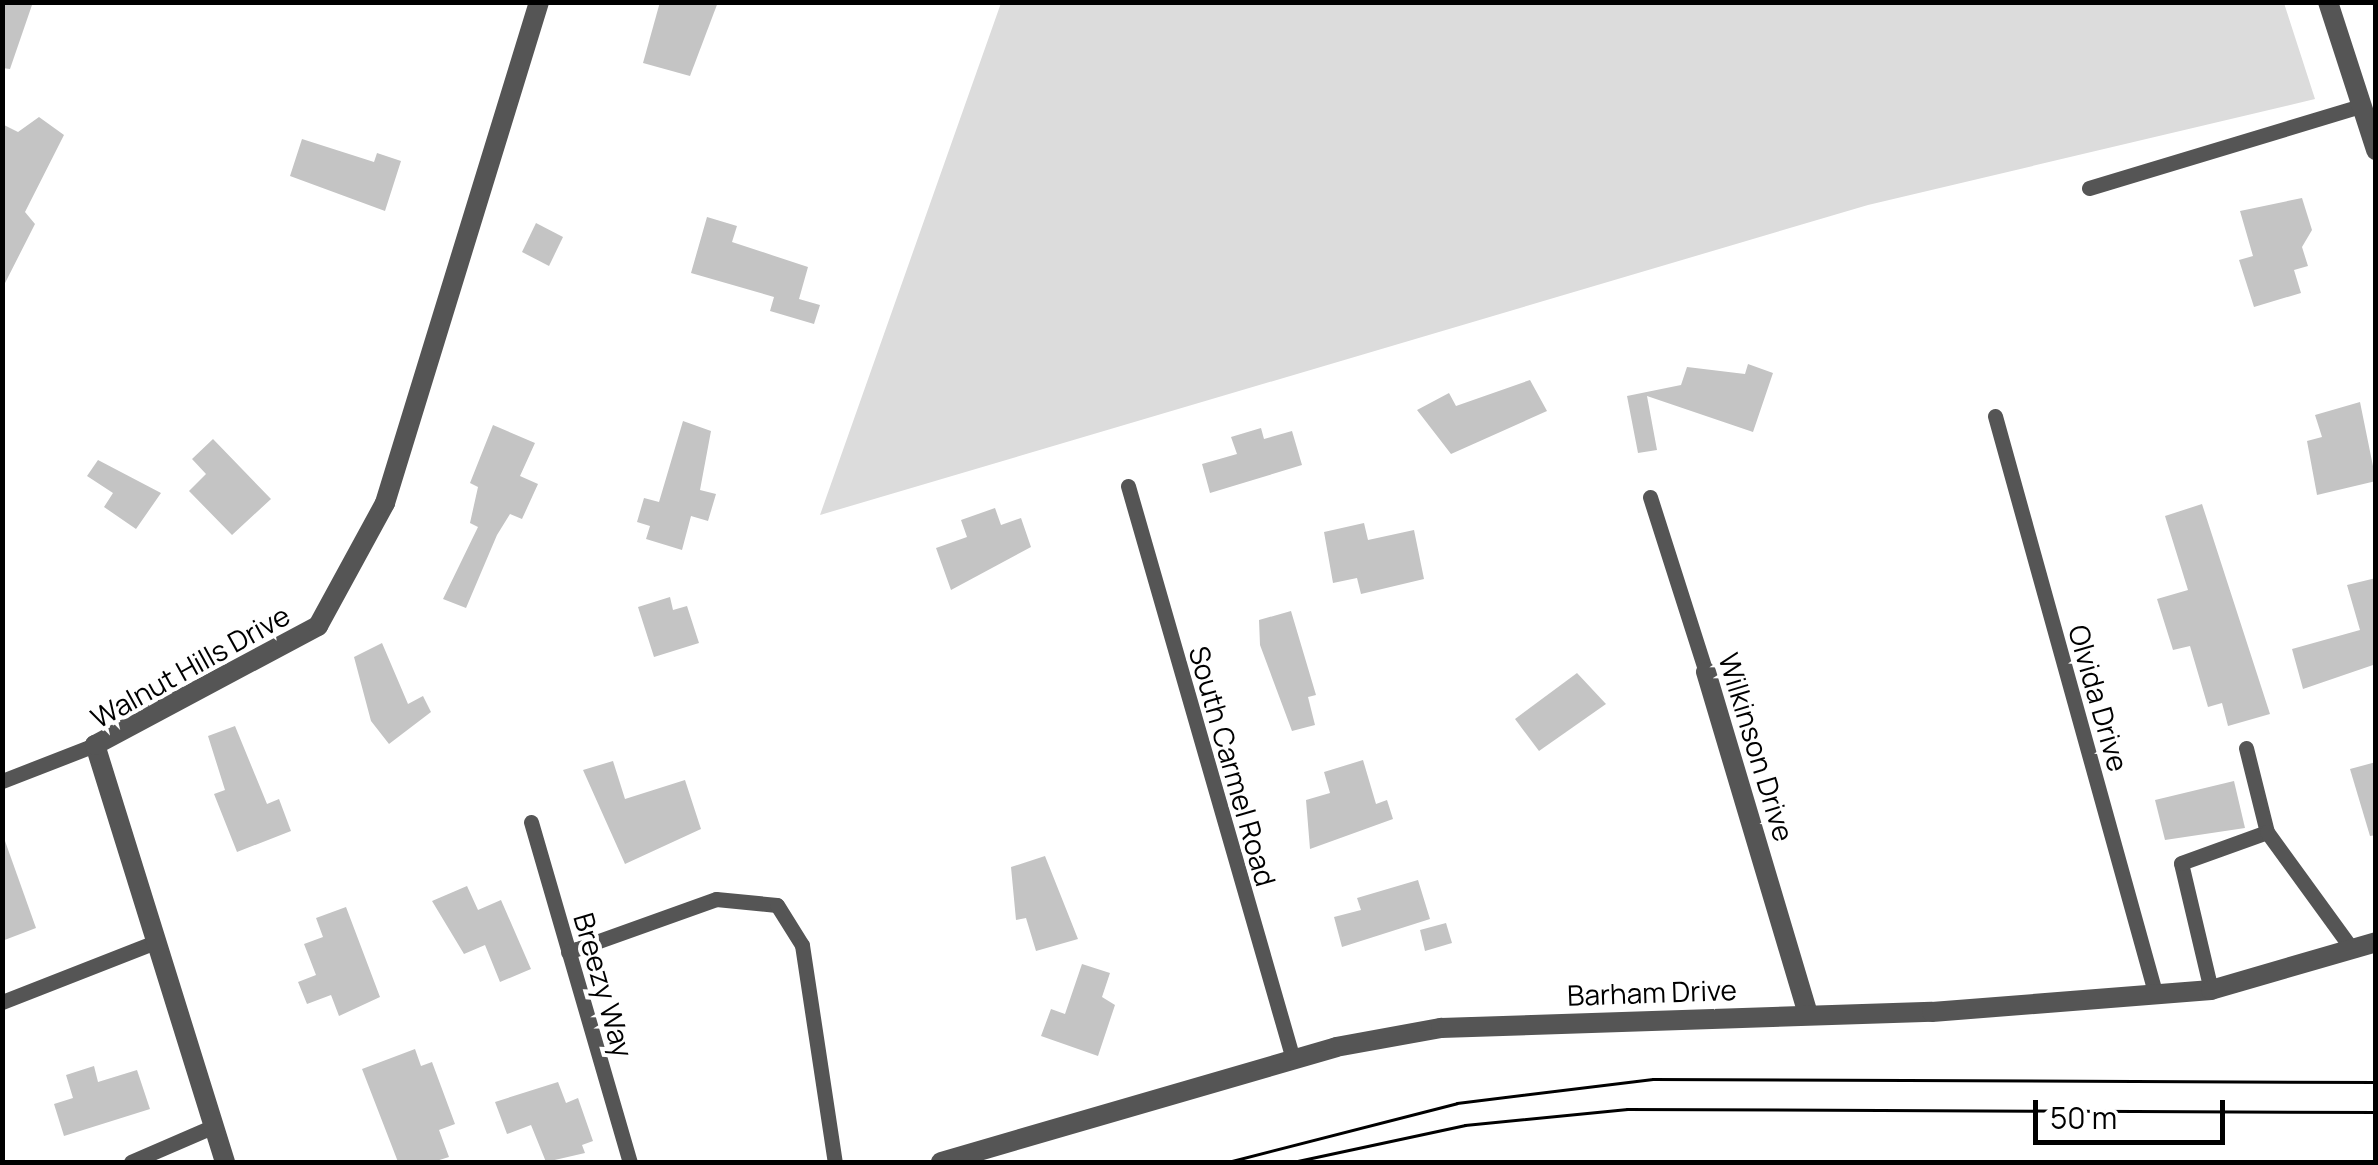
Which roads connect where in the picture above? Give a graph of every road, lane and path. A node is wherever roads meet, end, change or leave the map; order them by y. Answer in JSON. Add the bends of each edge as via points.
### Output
{"nodes":[{"id":1,"x":539,"y":2,"type":"edge"},
{"id":2,"x":2328,"y":2,"type":"edge"},
{"id":3,"x":2361,"y":106,"type":"junction"},
{"id":4,"x":2376,"y":150,"type":"edge"},
{"id":5,"x":2089,"y":188,"type":"dead end"},
{"id":6,"x":1995,"y":416,"type":"dead end"},
{"id":7,"x":1128,"y":486,"type":"dead end"},
{"id":8,"x":1650,"y":497,"type":"dead end"},
{"id":9,"x":1706,"y":672,"type":"joint"},
{"id":10,"x":95,"y":745,"type":"junction"},
{"id":11,"x":2246,"y":748,"type":"dead end"},
{"id":12,"x":2,"y":781,"type":"edge"},
{"id":13,"x":530,"y":822,"type":"dead end"},
{"id":14,"x":2266,"y":832,"type":"junction"},
{"id":15,"x":155,"y":942,"type":"junction"},
{"id":16,"x":2376,"y":942,"type":"edge"},
{"id":17,"x":2352,"y":949,"type":"junction"},
{"id":18,"x":568,"y":952,"type":"junction"},
{"id":19,"x":2211,"y":990,"type":"junction"},
{"id":20,"x":2155,"y":992,"type":"junction"},
{"id":21,"x":2,"y":1002,"type":"edge"},
{"id":22,"x":1808,"y":1014,"type":"junction"},
{"id":23,"x":1294,"y":1059,"type":"junction"},
{"id":24,"x":214,"y":1126,"type":"junction"},
{"id":25,"x":131,"y":1162,"type":"edge"},
{"id":26,"x":225,"y":1162,"type":"edge"},
{"id":27,"x":630,"y":1162,"type":"edge"},
{"id":28,"x":834,"y":1162,"type":"edge"},
{"id":29,"x":942,"y":1162,"type":"edge"}],
"edges":[{"from":1,"to":10,"type":"street","name":"Walnut Hills Drive","via":[[386,503],[318,626]]},
{"from":2,"to":3,"type":"street"},
{"from":3,"to":4,"type":"street"},
{"from":3,"to":5,"type":"lane"},
{"from":6,"to":20,"type":"lane","name":"Olvida Drive"},
{"from":7,"to":23,"type":"lane","name":"South Carmel Road"},
{"from":8,"to":9,"type":"lane","name":"Wilkinson Drive"},
{"from":9,"to":22,"type":"street","name":"Wilkinson Drive"},
{"from":10,"to":12,"type":"lane"},
{"from":10,"to":15,"type":"street","name":"Walnut Hills Drive"},
{"from":11,"to":14,"type":"lane"},
{"from":13,"to":18,"type":"lane","name":"Breezy Way"},
{"from":14,"to":17,"type":"lane"},
{"from":14,"to":19,"type":"lane","via":[[2182,862]]},
{"from":15,"to":21,"type":"lane"},
{"from":15,"to":24,"type":"street","name":"Walnut Hills Drive"},
{"from":16,"to":17,"type":"street","name":"Barham Drive"},
{"from":17,"to":19,"type":"street","name":"Barham Drive"},
{"from":18,"to":27,"type":"lane","name":"Breezy Way"},
{"from":18,"to":28,"type":"lane","via":[[716,899],[777,905],[802,945]]},
{"from":19,"to":20,"type":"street","name":"Barham Drive"},
{"from":20,"to":22,"type":"street","name":"Barham Drive"},
{"from":22,"to":23,"type":"street","name":"Barham Drive","via":[[1442,1028]]},
{"from":23,"to":29,"type":"street","name":"Barham Drive"},
{"from":24,"to":25,"type":"lane"},
{"from":24,"to":26,"type":"street","name":"Walnut Hills Drive"}]}
